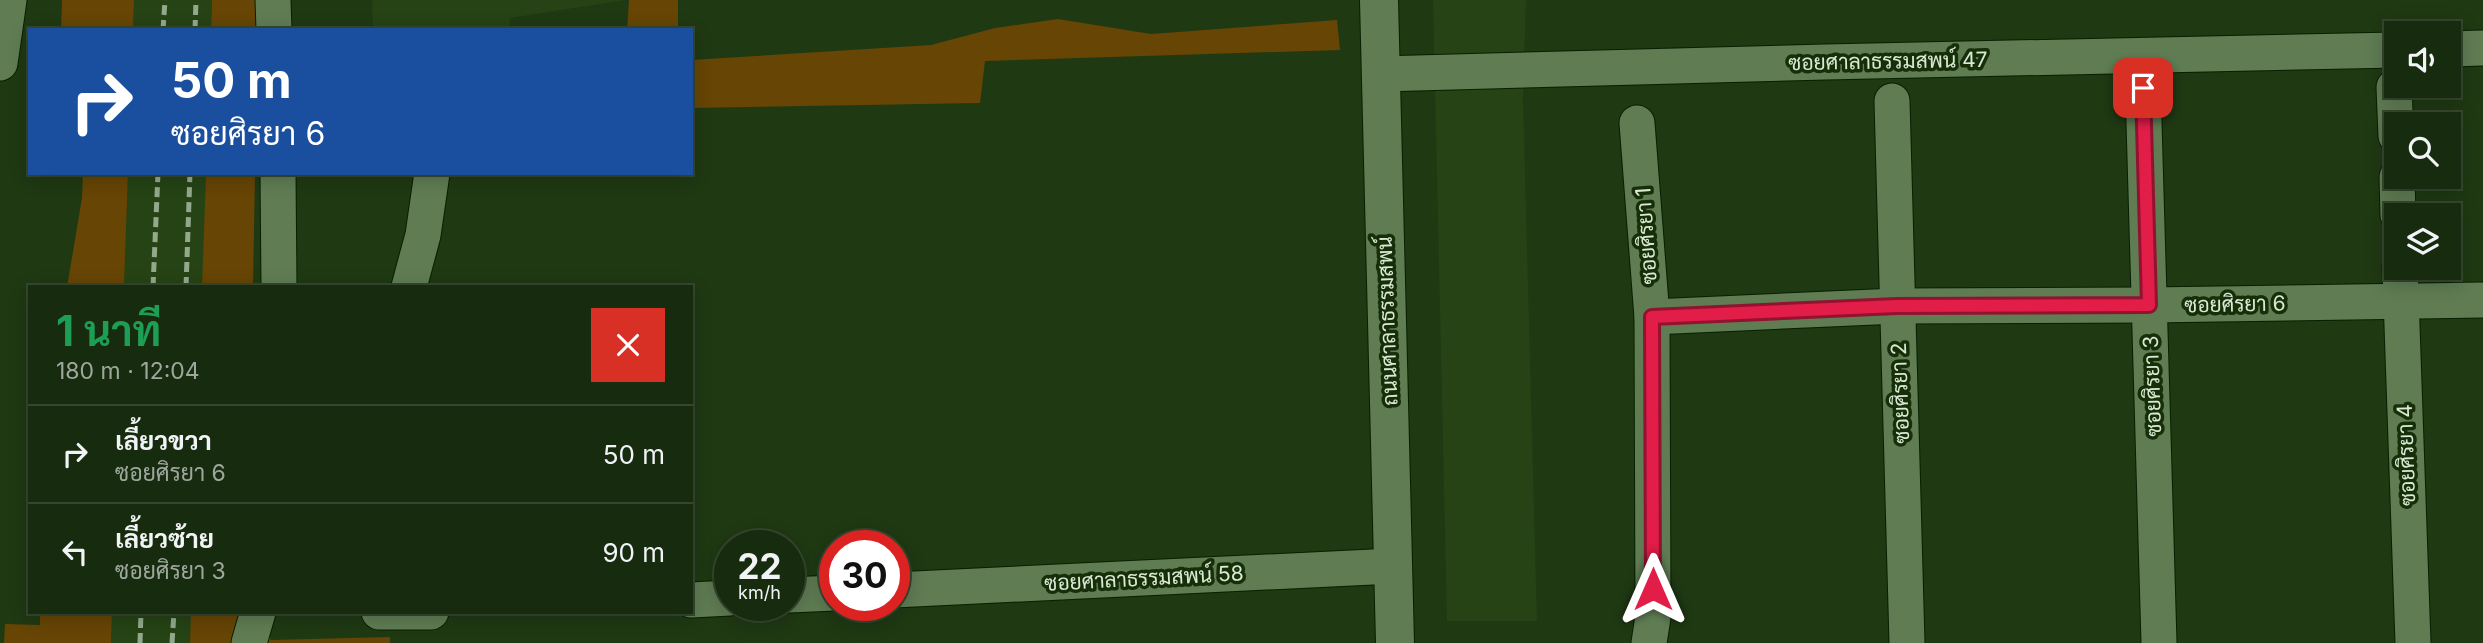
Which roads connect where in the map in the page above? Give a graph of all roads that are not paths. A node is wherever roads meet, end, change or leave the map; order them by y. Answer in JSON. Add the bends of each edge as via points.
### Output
{"nodes":[{"id":1,"x":9,"y":0,"type":"edge"},
{"id":2,"x":273,"y":0,"type":"edge"},
{"id":3,"x":1379,"y":0,"type":"edge"},
{"id":4,"x":274,"y":28,"type":"edge"},
{"id":5,"x":2483,"y":48,"type":"edge"},
{"id":6,"x":2461,"y":49,"type":"edge"},
{"id":7,"x":2384,"y":50,"type":"edge"},
{"id":8,"x":0,"y":63,"type":"edge"},
{"id":9,"x":1380,"y":74,"type":"junction"},
{"id":10,"x":2143,"y":88,"type":"dead end"},
{"id":11,"x":1892,"y":101,"type":"dead end"},
{"id":12,"x":1637,"y":122,"type":"dead end"},
{"id":13,"x":278,"y":175,"type":"edge"},
{"id":14,"x":432,"y":175,"type":"edge"},
{"id":15,"x":2400,"y":280,"type":"edge"},
{"id":16,"x":279,"y":285,"type":"edge"},
{"id":17,"x":410,"y":285,"type":"edge"},
{"id":18,"x":2483,"y":300,"type":"edge"},
{"id":19,"x":2401,"y":302,"type":"junction"},
{"id":20,"x":2149,"y":305,"type":"junction"},
{"id":21,"x":1897,"y":306,"type":"junction"},
{"id":22,"x":1652,"y":317,"type":"junction"},
{"id":23,"x":1393,"y":566,"type":"junction"},
{"id":24,"x":910,"y":589,"type":"edge"},
{"id":25,"x":714,"y":599,"type":"edge"},
{"id":26,"x":693,"y":600,"type":"edge"},
{"id":27,"x":257,"y":614,"type":"edge"},
{"id":28,"x":249,"y":643,"type":"edge"},
{"id":29,"x":1395,"y":643,"type":"edge"},
{"id":30,"x":1649,"y":643,"type":"edge"},
{"id":31,"x":1907,"y":643,"type":"edge"},
{"id":32,"x":2159,"y":643,"type":"edge"},
{"id":33,"x":2413,"y":643,"type":"edge"}],
"edges":[{"from":1,"to":8,"type":"street"},
{"from":2,"to":4,"type":"street"},
{"from":3,"to":9,"type":"street","name":"ถนนศาลาธรรมสพน์"},
{"from":5,"to":6,"type":"street"},
{"from":7,"to":9,"type":"street","name":"ซอยศาลาธรรมสพน์ 47"},
{"from":9,"to":23,"type":"street","name":"ถนนศาลาธรรมสพน์"},
{"from":10,"to":20,"type":"street","name":"ซอยศิรยา 3"},
{"from":11,"to":21,"type":"street","name":"ซอยศิรยา 2"},
{"from":12,"to":22,"type":"street","name":"ซอยศิรยา 1"},
{"from":13,"to":16,"type":"street"},
{"from":14,"to":17,"type":"street"},
{"from":15,"to":19,"type":"street","name":"ซอยศิรยา 4"},
{"from":18,"to":19,"type":"street","name":"ซอยศิรยา 6"},
{"from":19,"to":20,"type":"street","name":"ซอยศิรยา 6"},
{"from":19,"to":33,"type":"street","name":"ซอยศิรยา 4"},
{"from":20,"to":21,"type":"street","name":"ซอยศิรยา 6"},
{"from":20,"to":32,"type":"street","name":"ซอยศิรยา 3"},
{"from":21,"to":22,"type":"street","name":"ซอยศิรยา 6"},
{"from":21,"to":31,"type":"street","name":"ซอยศิรยา 2"},
{"from":22,"to":30,"type":"street","name":"ซอยศิรยา 1","via":[[1653,617]]},
{"from":23,"to":24,"type":"street","name":"ซอยศาลาธรรมสพน์ 58"},
{"from":23,"to":29,"type":"street","name":"ถนนศาลาธรรมสพน์"},
{"from":25,"to":26,"type":"street"},
{"from":27,"to":28,"type":"street"}]}
